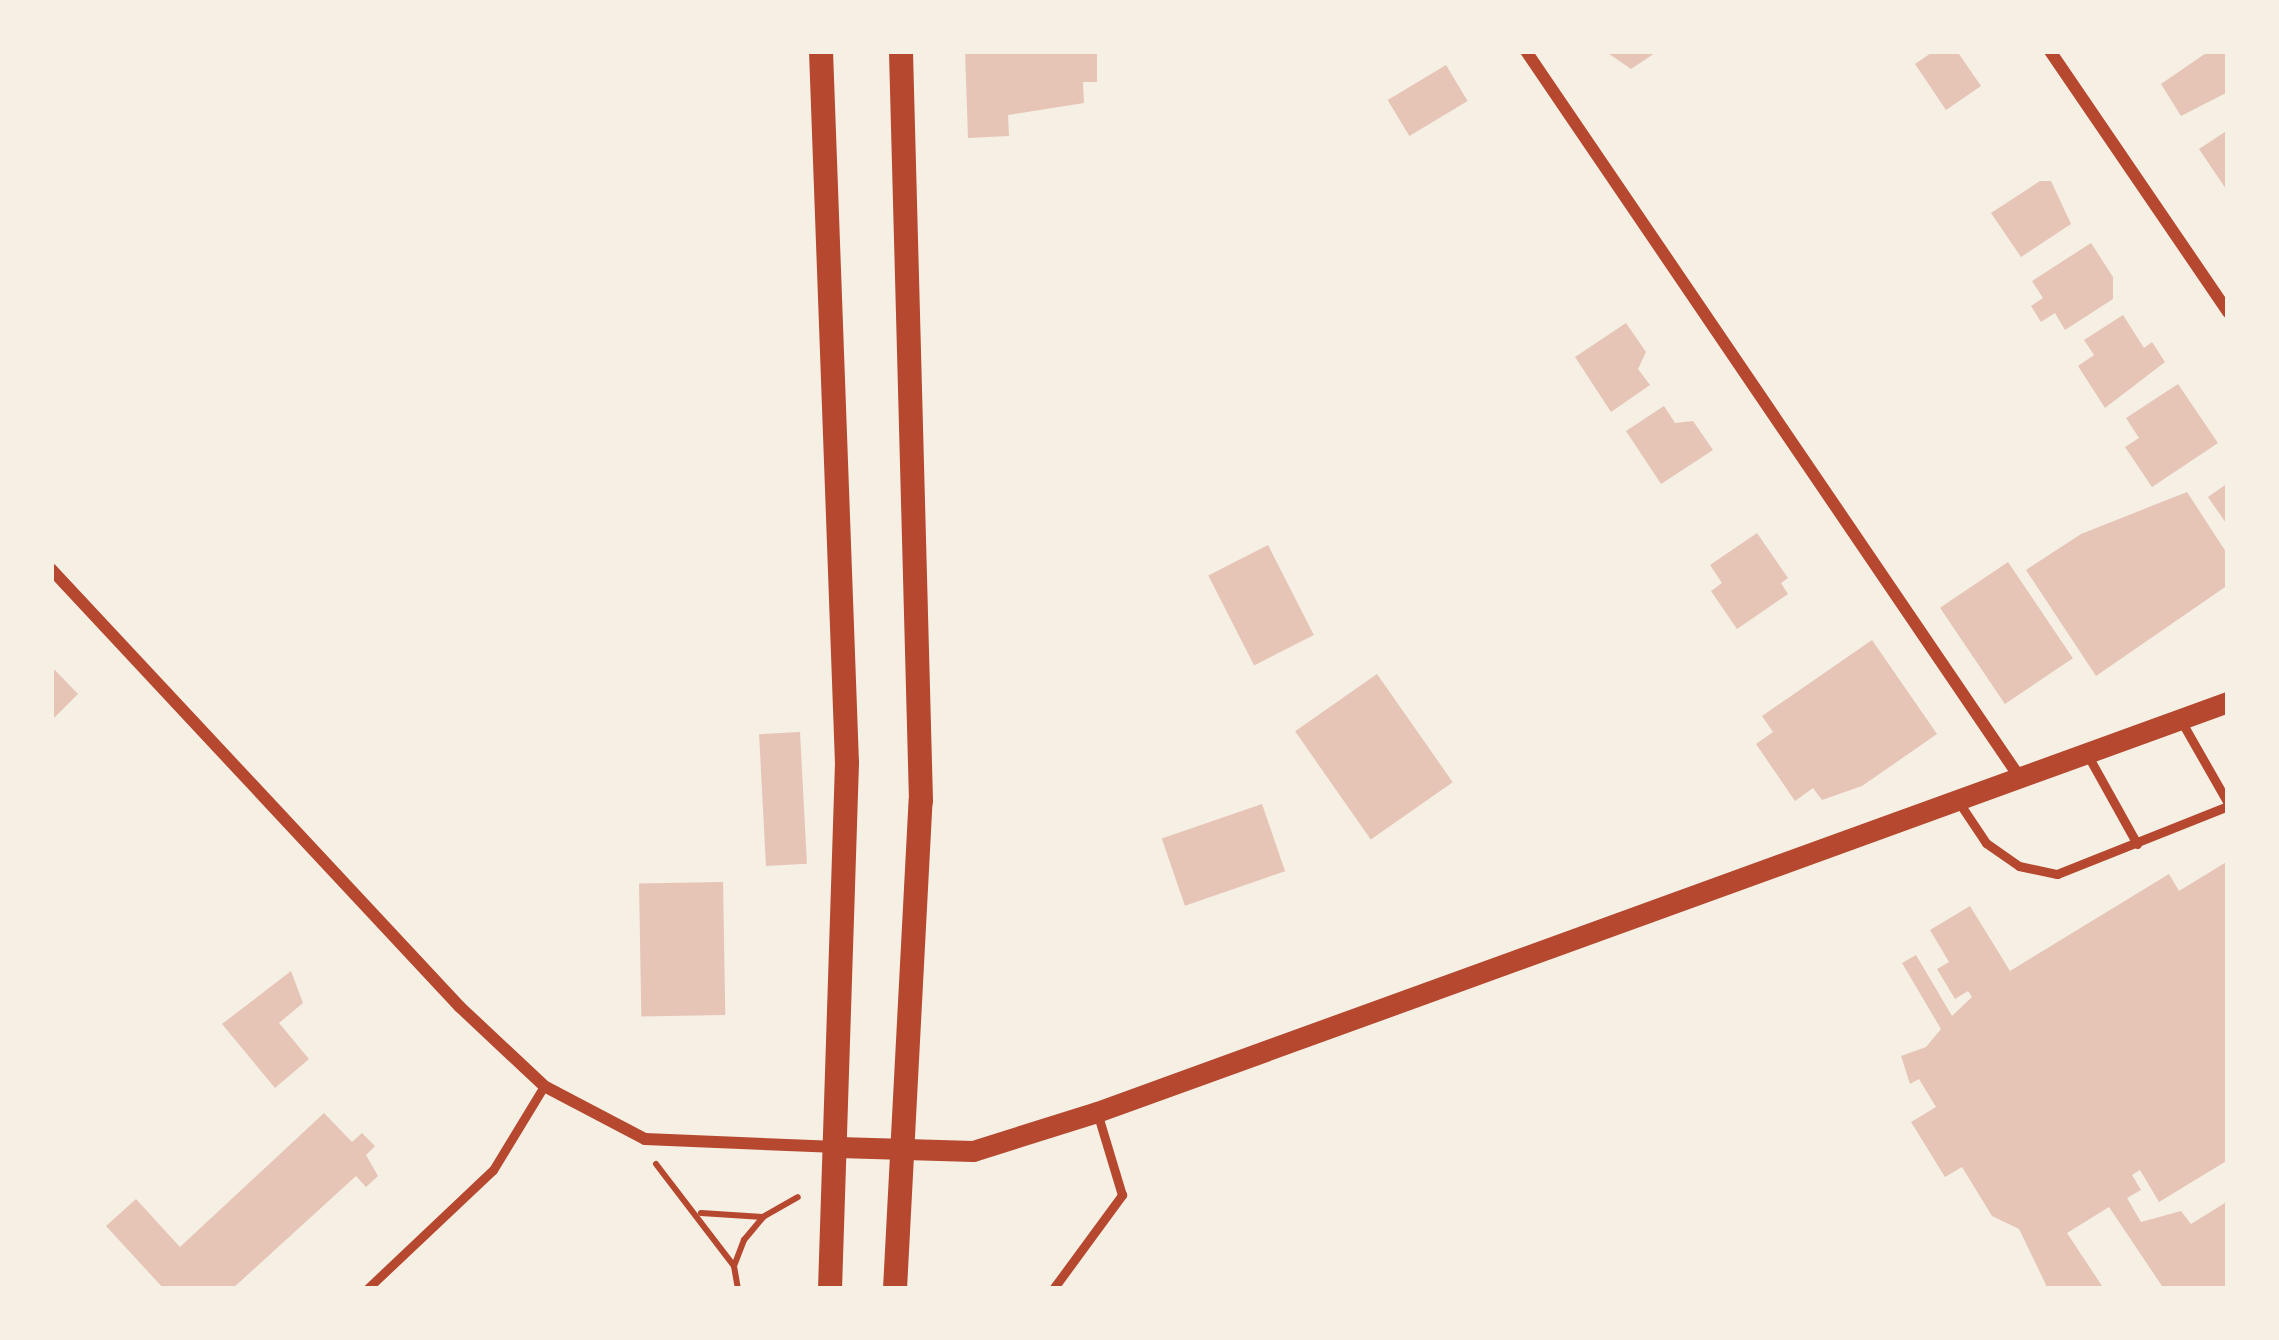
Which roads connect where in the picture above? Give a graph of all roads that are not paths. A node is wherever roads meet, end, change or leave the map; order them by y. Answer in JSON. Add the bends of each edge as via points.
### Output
{"nodes":[{"id":1,"x":821,"y":51,"type":"edge"},
{"id":2,"x":901,"y":51,"type":"edge"},
{"id":3,"x":1526,"y":51,"type":"edge"},
{"id":4,"x":2050,"y":51,"type":"edge"},
{"id":5,"x":2228,"y":312,"type":"edge"},
{"id":6,"x":51,"y":569,"type":"edge"},
{"id":7,"x":2228,"y":702,"type":"edge"},
{"id":8,"x":2180,"y":719,"type":"junction"},
{"id":9,"x":2086,"y":752,"type":"junction"},
{"id":10,"x":2018,"y":775,"type":"junction"},
{"id":11,"x":1957,"y":799,"type":"junction"},
{"id":12,"x":2228,"y":805,"type":"edge"},
{"id":13,"x":2137,"y":844,"type":"junction"},
{"id":14,"x":544,"y":1086,"type":"junction"},
{"id":15,"x":1097,"y":1112,"type":"junction"},
{"id":16,"x":838,"y":1147,"type":"junction"},
{"id":17,"x":907,"y":1152,"type":"junction"},
{"id":18,"x":368,"y":1289,"type":"edge"},
{"id":19,"x":830,"y":1289,"type":"edge"},
{"id":20,"x":895,"y":1289,"type":"edge"},
{"id":21,"x":1053,"y":1289,"type":"edge"}],
"edges":[{"from":1,"to":16,"type":"main road","via":[[847,763]]},
{"from":2,"to":17,"type":"main road","via":[[921,800]]},
{"from":3,"to":10,"type":"street"},
{"from":4,"to":5,"type":"street"},
{"from":6,"to":14,"type":"street","via":[[460,1007]]},
{"from":7,"to":8,"type":"street"},
{"from":8,"to":9,"type":"street"},
{"from":8,"to":12,"type":"lane"},
{"from":9,"to":10,"type":"street"},
{"from":9,"to":13,"type":"lane"},
{"from":10,"to":11,"type":"street"},
{"from":11,"to":13,"type":"lane","via":[[1985,843],[2019,866],[2057,874]]},
{"from":11,"to":15,"type":"street"},
{"from":12,"to":13,"type":"lane"},
{"from":14,"to":16,"type":"street","via":[[645,1139]]},
{"from":14,"to":18,"type":"lane","via":[[493,1170]]},
{"from":15,"to":17,"type":"street","via":[[974,1151]]},
{"from":15,"to":21,"type":"lane","via":[[1122,1195]]},
{"from":16,"to":17,"type":"street"},
{"from":16,"to":19,"type":"main road"},
{"from":17,"to":20,"type":"main road"}]}
